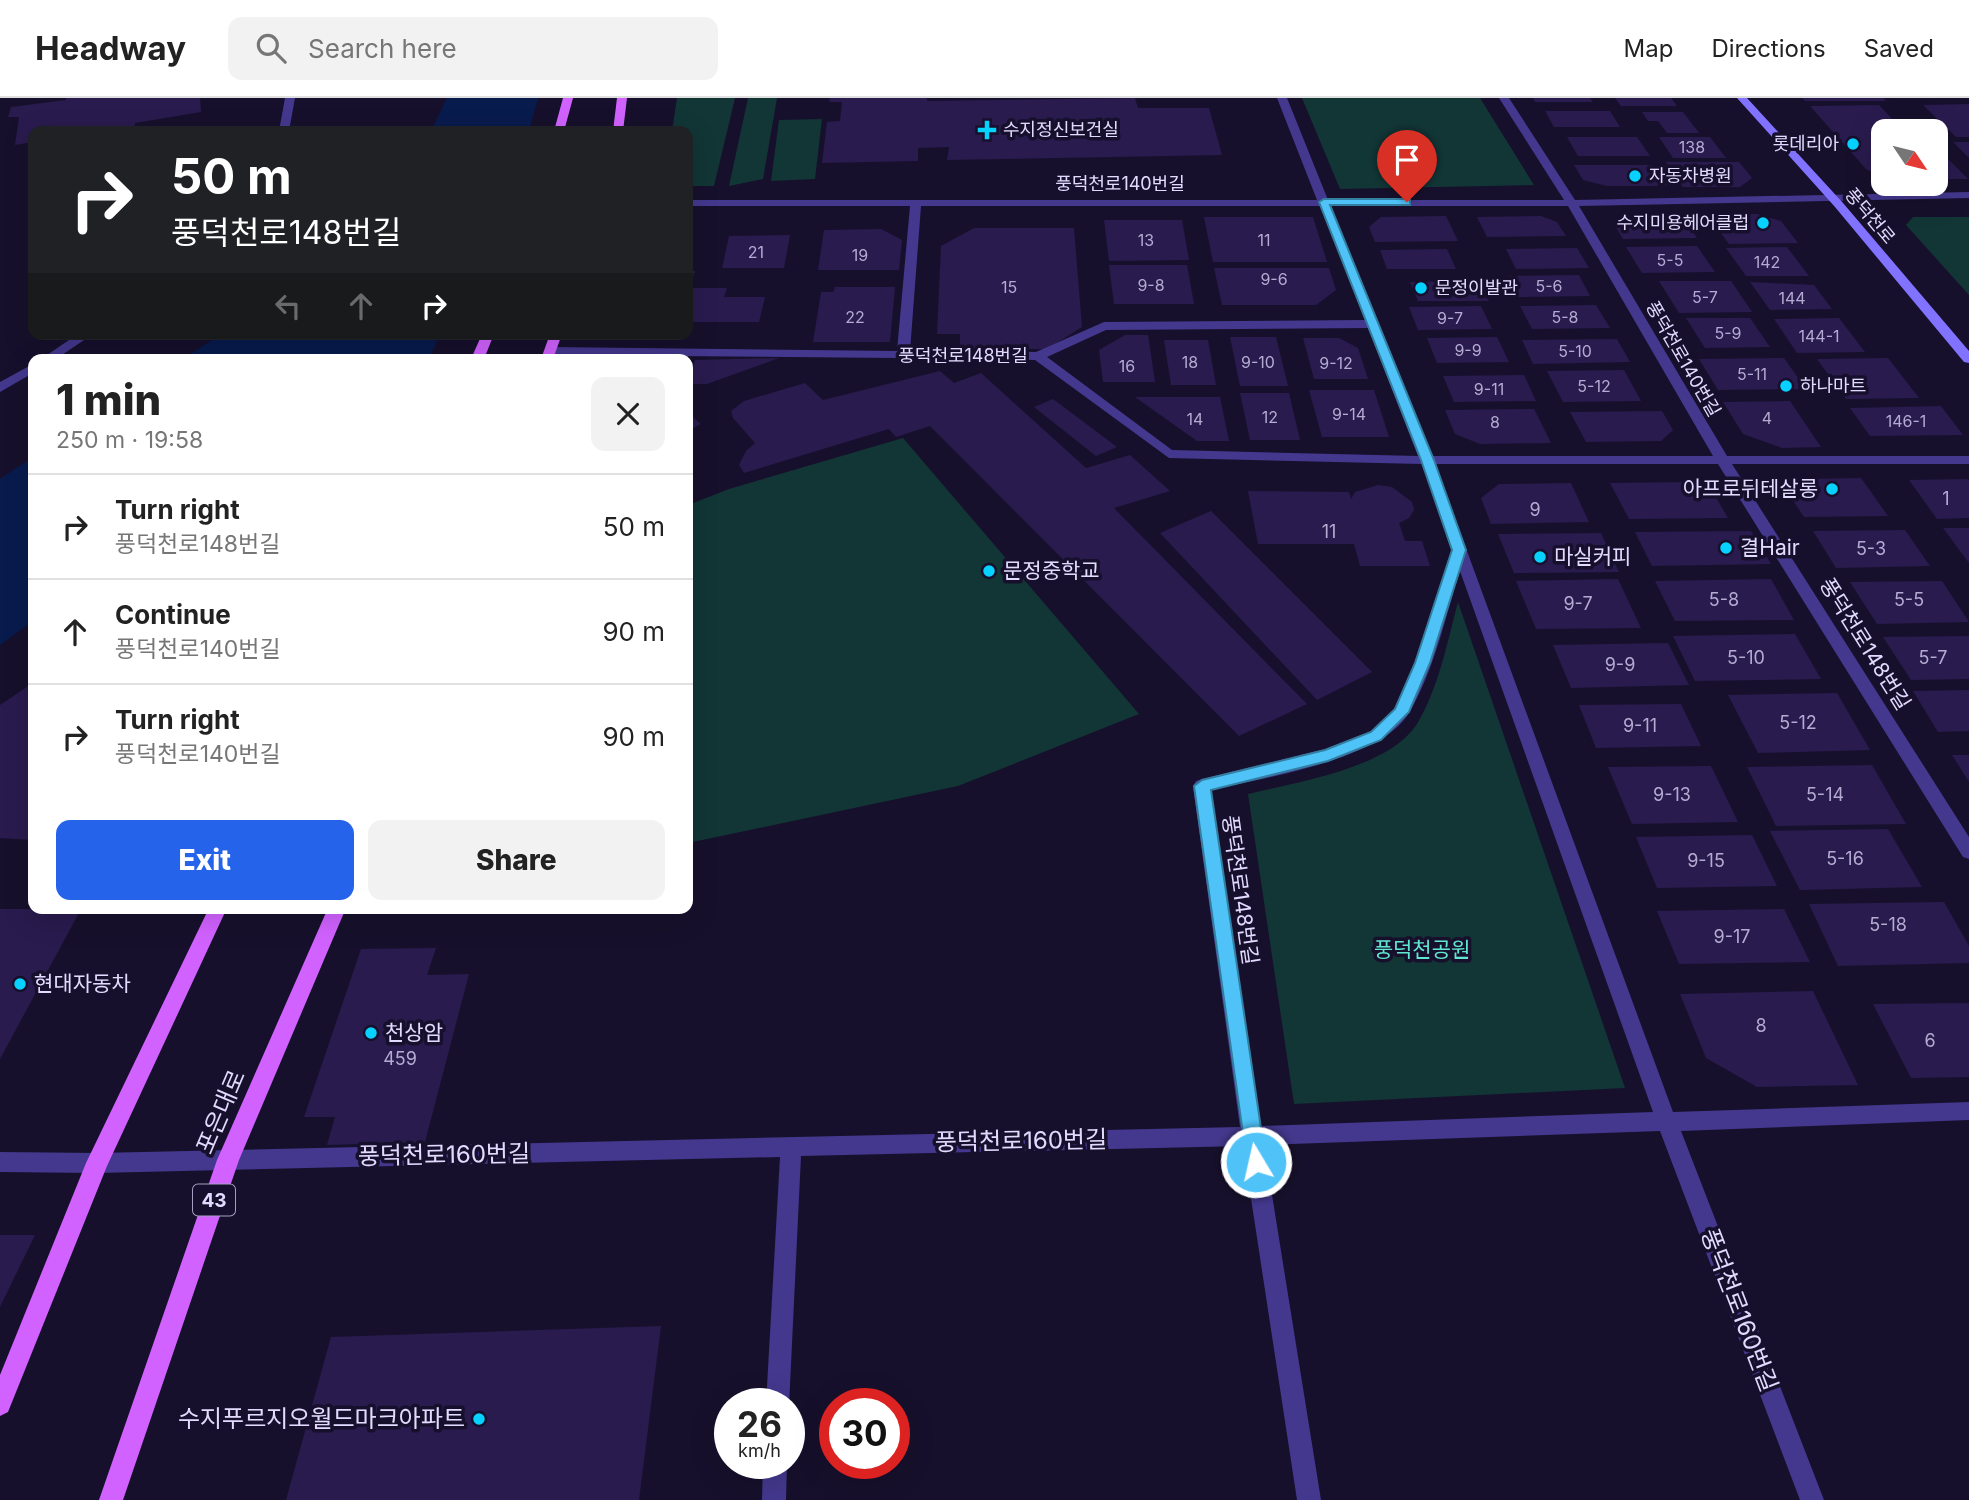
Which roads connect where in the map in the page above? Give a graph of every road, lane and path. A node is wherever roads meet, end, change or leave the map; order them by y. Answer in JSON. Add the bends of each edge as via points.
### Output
{"nodes":[{"id":1,"x":290,"y":98,"type":"edge"},
{"id":2,"x":569,"y":98,"type":"edge"},
{"id":3,"x":622,"y":98,"type":"edge"},
{"id":4,"x":1282,"y":98,"type":"edge"},
{"id":5,"x":1504,"y":98,"type":"edge"},
{"id":6,"x":1742,"y":98,"type":"edge"},
{"id":7,"x":285,"y":126,"type":"edge"},
{"id":8,"x":561,"y":126,"type":"edge"},
{"id":9,"x":619,"y":126,"type":"edge"},
{"id":10,"x":1969,"y":195,"type":"edge"},
{"id":11,"x":1833,"y":199,"type":"junction"},
{"id":12,"x":916,"y":201,"type":"junction"},
{"id":13,"x":1324,"y":202,"type":"junction"},
{"id":14,"x":693,"y":203,"type":"edge"},
{"id":15,"x":1573,"y":203,"type":"junction"},
{"id":16,"x":1373,"y":324,"type":"junction"},
{"id":17,"x":77,"y":340,"type":"edge"},
{"id":18,"x":55,"y":354,"type":"edge"},
{"id":19,"x":693,"y":356,"type":"edge"},
{"id":20,"x":1038,"y":356,"type":"junction"},
{"id":21,"x":904,"y":357,"type":"junction"},
{"id":22,"x":1969,"y":359,"type":"edge"},
{"id":23,"x":28,"y":371,"type":"edge"},
{"id":24,"x":0,"y":388,"type":"edge"},
{"id":25,"x":1427,"y":460,"type":"junction"},
{"id":26,"x":1722,"y":460,"type":"junction"},
{"id":27,"x":1969,"y":460,"type":"edge"},
{"id":28,"x":1459,"y":550,"type":"junction"},
{"id":29,"x":1969,"y":852,"type":"edge"},
{"id":30,"x":215,"y":914,"type":"edge"},
{"id":31,"x":334,"y":914,"type":"edge"},
{"id":32,"x":1969,"y":1111,"type":"edge"},
{"id":33,"x":1666,"y":1120,"type":"junction"},
{"id":34,"x":1252,"y":1136,"type":"junction"},
{"id":35,"x":791,"y":1146,"type":"junction"},
{"id":36,"x":228,"y":1160,"type":"junction"},
{"id":37,"x":0,"y":1162,"type":"edge"},
{"id":38,"x":97,"y":1163,"type":"junction"},
{"id":39,"x":779,"y":1388,"type":"edge"},
{"id":40,"x":0,"y":1404,"type":"edge"},
{"id":41,"x":775,"y":1479,"type":"edge"},
{"id":42,"x":111,"y":1500,"type":"edge"},
{"id":43,"x":774,"y":1500,"type":"edge"},
{"id":44,"x":1309,"y":1500,"type":"edge"},
{"id":45,"x":1812,"y":1500,"type":"edge"}],
"edges":[{"from":1,"to":7,"type":"street"},
{"from":2,"to":8,"type":"main road"},
{"from":3,"to":9,"type":"main road"},
{"from":4,"to":13,"type":"street"},
{"from":5,"to":15,"type":"street"},
{"from":6,"to":11,"type":"main road","name":"풍덕천로"},
{"from":10,"to":11,"type":"street","name":"풍덕천로140번길"},
{"from":11,"to":15,"type":"street","name":"풍덕천로140번길"},
{"from":11,"to":22,"type":"main road","name":"풍덕천로"},
{"from":12,"to":13,"type":"street","name":"풍덕천로140번길"},
{"from":12,"to":14,"type":"street","name":"풍덕천로140번길"},
{"from":12,"to":21,"type":"street"},
{"from":13,"to":15,"type":"street","name":"풍덕천로140번길"},
{"from":13,"to":16,"type":"street"},
{"from":15,"to":26,"type":"street","name":"풍덕천로140번길"},
{"from":16,"to":20,"type":"street","via":[[1104,327]]},
{"from":16,"to":25,"type":"street"},
{"from":17,"to":18,"type":"street"},
{"from":19,"to":21,"type":"street","name":"풍덕천로148번길"},
{"from":20,"to":21,"type":"street","name":"풍덕천로148번길"},
{"from":20,"to":25,"type":"street","name":"풍덕천로148번길","via":[[1170,454]]},
{"from":23,"to":24,"type":"street"},
{"from":25,"to":26,"type":"street","name":"풍덕천로148번길"},
{"from":25,"to":28,"type":"street"},
{"from":26,"to":27,"type":"street","name":"풍덕천로148번길"},
{"from":26,"to":29,"type":"street","name":"풍덕천로148번길"},
{"from":28,"to":33,"type":"street"},
{"from":28,"to":34,"type":"street","name":"풍덕천로148번길","via":[[1423,663],[1401,712],[1376,736],[1328,755],[1202,786]]},
{"from":30,"to":38,"type":"main road"},
{"from":31,"to":36,"type":"main road","name":"포은대로","number":"43"},
{"from":32,"to":33,"type":"street","name":"풍덕천로160번길"},
{"from":33,"to":34,"type":"street","name":"풍덕천로160번길"},
{"from":33,"to":45,"type":"street","name":"풍덕천로160번길"},
{"from":34,"to":35,"type":"street","name":"풍덕천로160번길"},
{"from":34,"to":44,"type":"street"},
{"from":35,"to":36,"type":"street","name":"풍덕천로160번길"},
{"from":35,"to":39,"type":"street"},
{"from":36,"to":38,"type":"street","name":"풍덕천로160번길"},
{"from":36,"to":42,"type":"main road","name":"포은대로","number":"43"},
{"from":37,"to":38,"type":"street"},
{"from":38,"to":40,"type":"main road"},
{"from":41,"to":43,"type":"street"}]}
